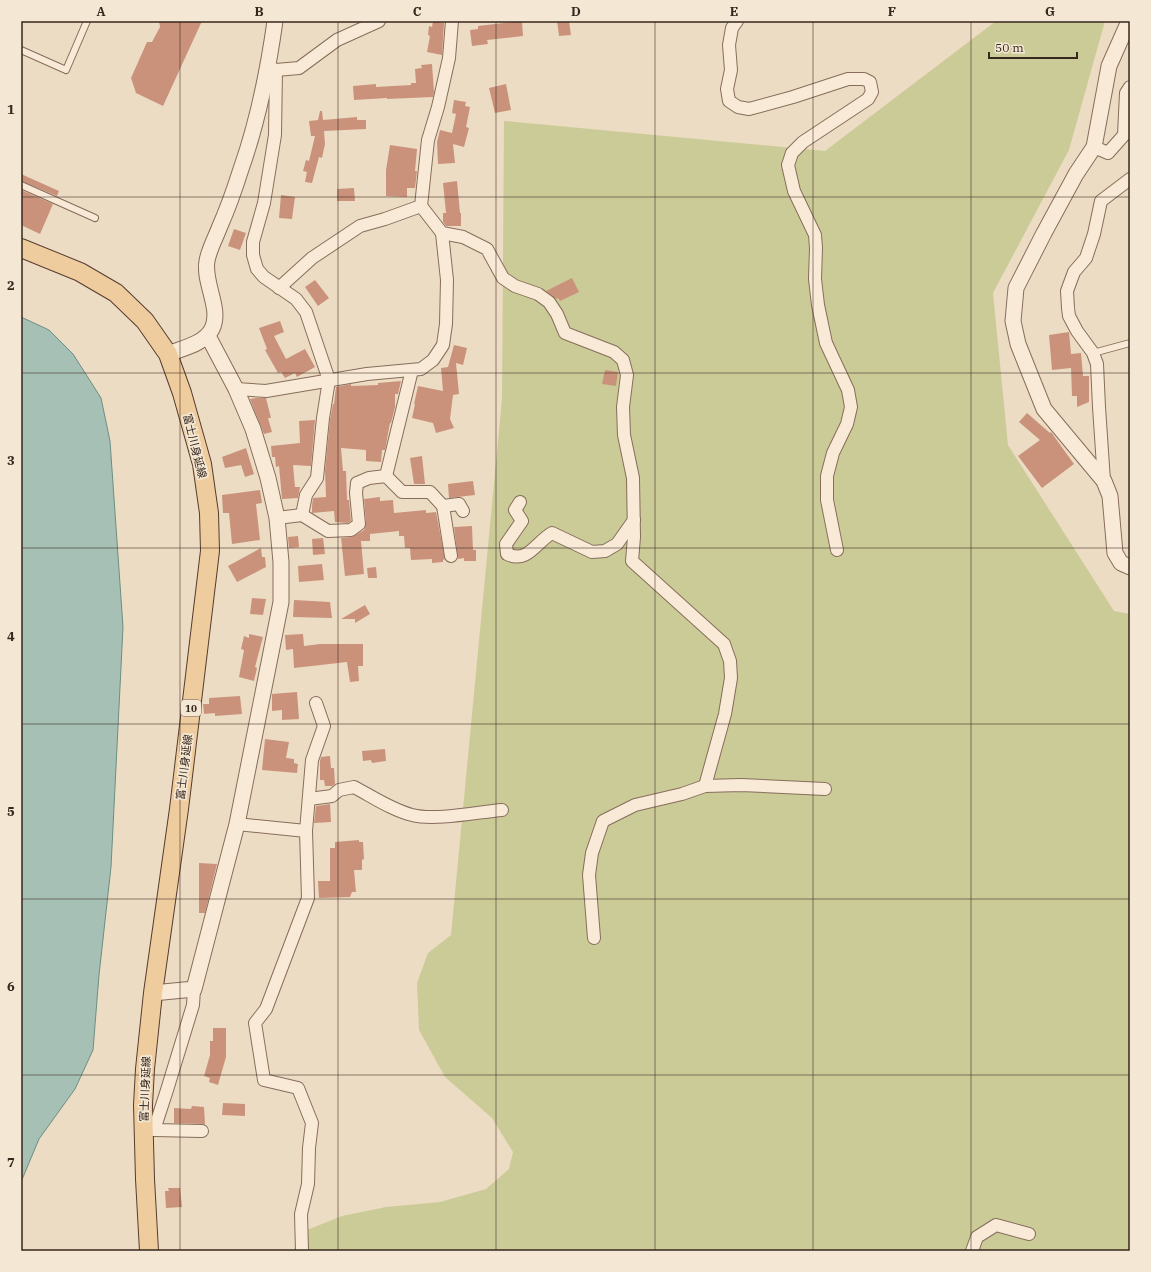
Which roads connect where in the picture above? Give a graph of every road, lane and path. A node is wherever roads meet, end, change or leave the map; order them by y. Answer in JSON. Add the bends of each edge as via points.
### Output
{"nodes":[{"id":1,"x":87,"y":21,"type":"edge"},
{"id":2,"x":275,"y":21,"type":"edge"},
{"id":3,"x":379,"y":21,"type":"edge"},
{"id":4,"x":452,"y":21,"type":"edge"},
{"id":5,"x":737,"y":21,"type":"edge"},
{"id":6,"x":1130,"y":21,"type":"edge"},
{"id":7,"x":21,"y":50,"type":"edge"},
{"id":8,"x":272,"y":68,"type":"junction"},
{"id":9,"x":1130,"y":87,"type":"edge"},
{"id":10,"x":1094,"y":147,"type":"junction"},
{"id":11,"x":1130,"y":179,"type":"edge"},
{"id":12,"x":21,"y":184,"type":"edge"},
{"id":13,"x":421,"y":206,"type":"junction"},
{"id":14,"x":95,"y":218,"type":"dead end"},
{"id":15,"x":442,"y":233,"type":"junction"},
{"id":16,"x":21,"y":248,"type":"edge"},
{"id":17,"x":279,"y":288,"type":"junction"},
{"id":18,"x":208,"y":336,"type":"junction"},
{"id":19,"x":1130,"y":343,"type":"edge"},
{"id":20,"x":1094,"y":353,"type":"junction"},
{"id":21,"x":168,"y":354,"type":"junction"},
{"id":22,"x":412,"y":370,"type":"junction"},
{"id":23,"x":329,"y":380,"type":"junction"},
{"id":24,"x":236,"y":389,"type":"junction"},
{"id":25,"x":386,"y":476,"type":"junction"},
{"id":26,"x":1104,"y":481,"type":"junction"},
{"id":27,"x":520,"y":502,"type":"dead end"},
{"id":28,"x":443,"y":506,"type":"junction"},
{"id":29,"x":463,"y":511,"type":"dead end"},
{"id":30,"x":302,"y":514,"type":"junction"},
{"id":31,"x":277,"y":518,"type":"junction"},
{"id":32,"x":634,"y":520,"type":"junction"},
{"id":33,"x":837,"y":550,"type":"dead end"},
{"id":34,"x":451,"y":556,"type":"dead end"},
{"id":35,"x":1130,"y":567,"type":"edge"},
{"id":36,"x":316,"y":703,"type":"dead end"},
{"id":37,"x":705,"y":786,"type":"junction"},
{"id":38,"x":825,"y":789,"type":"dead end"},
{"id":39,"x":309,"y":799,"type":"junction"},
{"id":40,"x":502,"y":810,"type":"dead end"},
{"id":41,"x":237,"y":824,"type":"junction"},
{"id":42,"x":306,"y":831,"type":"junction"},
{"id":43,"x":594,"y":938,"type":"dead end"},
{"id":44,"x":194,"y":990,"type":"junction"},
{"id":45,"x":153,"y":993,"type":"junction"},
{"id":46,"x":202,"y":1131,"type":"dead end"},
{"id":47,"x":1029,"y":1234,"type":"dead end"},
{"id":48,"x":149,"y":1251,"type":"edge"},
{"id":49,"x":302,"y":1251,"type":"edge"},
{"id":50,"x":972,"y":1251,"type":"edge"}],
"edges":[{"from":1,"to":7,"type":"lane","via":[[66,70]]},
{"from":2,"to":8,"type":"street"},
{"from":3,"to":8,"type":"street","via":[[337,40],[299,68]]},
{"from":4,"to":13,"type":"street","via":[[449,58],[428,140]]},
{"from":5,"to":33,"type":"street","via":[[732,28],[729,45],[731,70],[728,89],[729,101],[738,107],[748,109],[848,79],[864,79],[870,82],[872,92],[868,98],[803,142],[792,154],[788,165],[794,191],[814,235],[815,279],[826,343],[848,390],[851,407],[848,424],[833,453],[827,476],[827,500]]},
{"from":6,"to":10,"type":"street","via":[[1109,66]]},
{"from":8,"to":17,"type":"street","via":[[275,135],[264,203],[253,242],[253,255],[257,269]]},
{"from":8,"to":18,"type":"street","via":[[245,158],[208,258],[207,279],[215,317]]},
{"from":9,"to":10,"type":"street","via":[[1126,93],[1124,135],[1108,153]]},
{"from":10,"to":26,"type":"street","via":[[1076,174],[1016,288],[1013,320],[1018,344],[1044,409]]},
{"from":11,"to":20,"type":"street","via":[[1102,201],[1086,258],[1074,272],[1067,291],[1069,316]]},
{"from":12,"to":14,"type":"lane"},
{"from":13,"to":15,"type":"street"},
{"from":13,"to":17,"type":"street","via":[[360,226],[312,258]]},
{"from":15,"to":22,"type":"street","via":[[447,280],[443,345],[433,360],[421,369]]},
{"from":15,"to":32,"type":"street","via":[[463,237],[487,249],[503,278],[515,286],[538,294],[549,302],[565,333],[614,352],[623,360],[626,375],[624,435],[633,478]]},
{"from":16,"to":21,"type":"main road","name":"富士川身延線","number":"10","via":[[80,272],[116,293],[145,321]]},
{"from":17,"to":23,"type":"street","via":[[296,299],[306,312]]},
{"from":18,"to":21,"type":"street"},
{"from":18,"to":24,"type":"street"},
{"from":19,"to":20,"type":"lane"},
{"from":20,"to":26,"type":"street","via":[[1097,364]]},
{"from":21,"to":45,"type":"main road","name":"富士川身延線","number":"10","via":[[202,464],[209,513],[210,551],[179,809]]},
{"from":22,"to":23,"type":"street"},
{"from":22,"to":25,"type":"street"},
{"from":23,"to":24,"type":"street","via":[[266,391]]},
{"from":23,"to":30,"type":"street","via":[[317,478],[306,495]]},
{"from":24,"to":31,"type":"street","via":[[253,429]]},
{"from":25,"to":28,"type":"street","via":[[402,492],[430,492]]},
{"from":25,"to":30,"type":"street","via":[[369,478],[357,483],[359,524],[350,530],[328,531]]},
{"from":26,"to":35,"type":"street","via":[[1110,496],[1115,553],[1122,563]]},
{"from":27,"to":32,"type":"street","via":[[515,510],[522,521],[506,544],[507,554],[513,556],[528,554],[552,533],[592,552],[605,551],[617,544]]},
{"from":28,"to":29,"type":"street","via":[[459,504]]},
{"from":28,"to":34,"type":"street"},
{"from":30,"to":31,"type":"street"},
{"from":31,"to":41,"type":"street","via":[[281,602]]},
{"from":32,"to":37,"type":"street","via":[[632,560],[724,644],[730,661],[731,678],[724,714]]},
{"from":36,"to":39,"type":"street","via":[[324,726],[312,760]]},
{"from":37,"to":38,"type":"street"},
{"from":37,"to":43,"type":"street","via":[[635,805],[603,821],[592,852],[589,875]]},
{"from":39,"to":40,"type":"street","via":[[332,796],[339,790],[354,787],[414,816],[439,817]]},
{"from":39,"to":42,"type":"street"},
{"from":41,"to":42,"type":"street"},
{"from":41,"to":44,"type":"street"},
{"from":42,"to":49,"type":"street","via":[[308,898],[266,1009],[255,1023],[264,1080],[298,1088],[312,1124],[308,1184],[301,1214]]},
{"from":44,"to":45,"type":"street"},
{"from":44,"to":46,"type":"street","via":[[193,1005],[154,1130]]},
{"from":45,"to":48,"type":"main road","name":"富士川身延線","number":"10","via":[[143,1105]]},
{"from":47,"to":50,"type":"street","via":[[996,1225],[977,1237]]}]}
